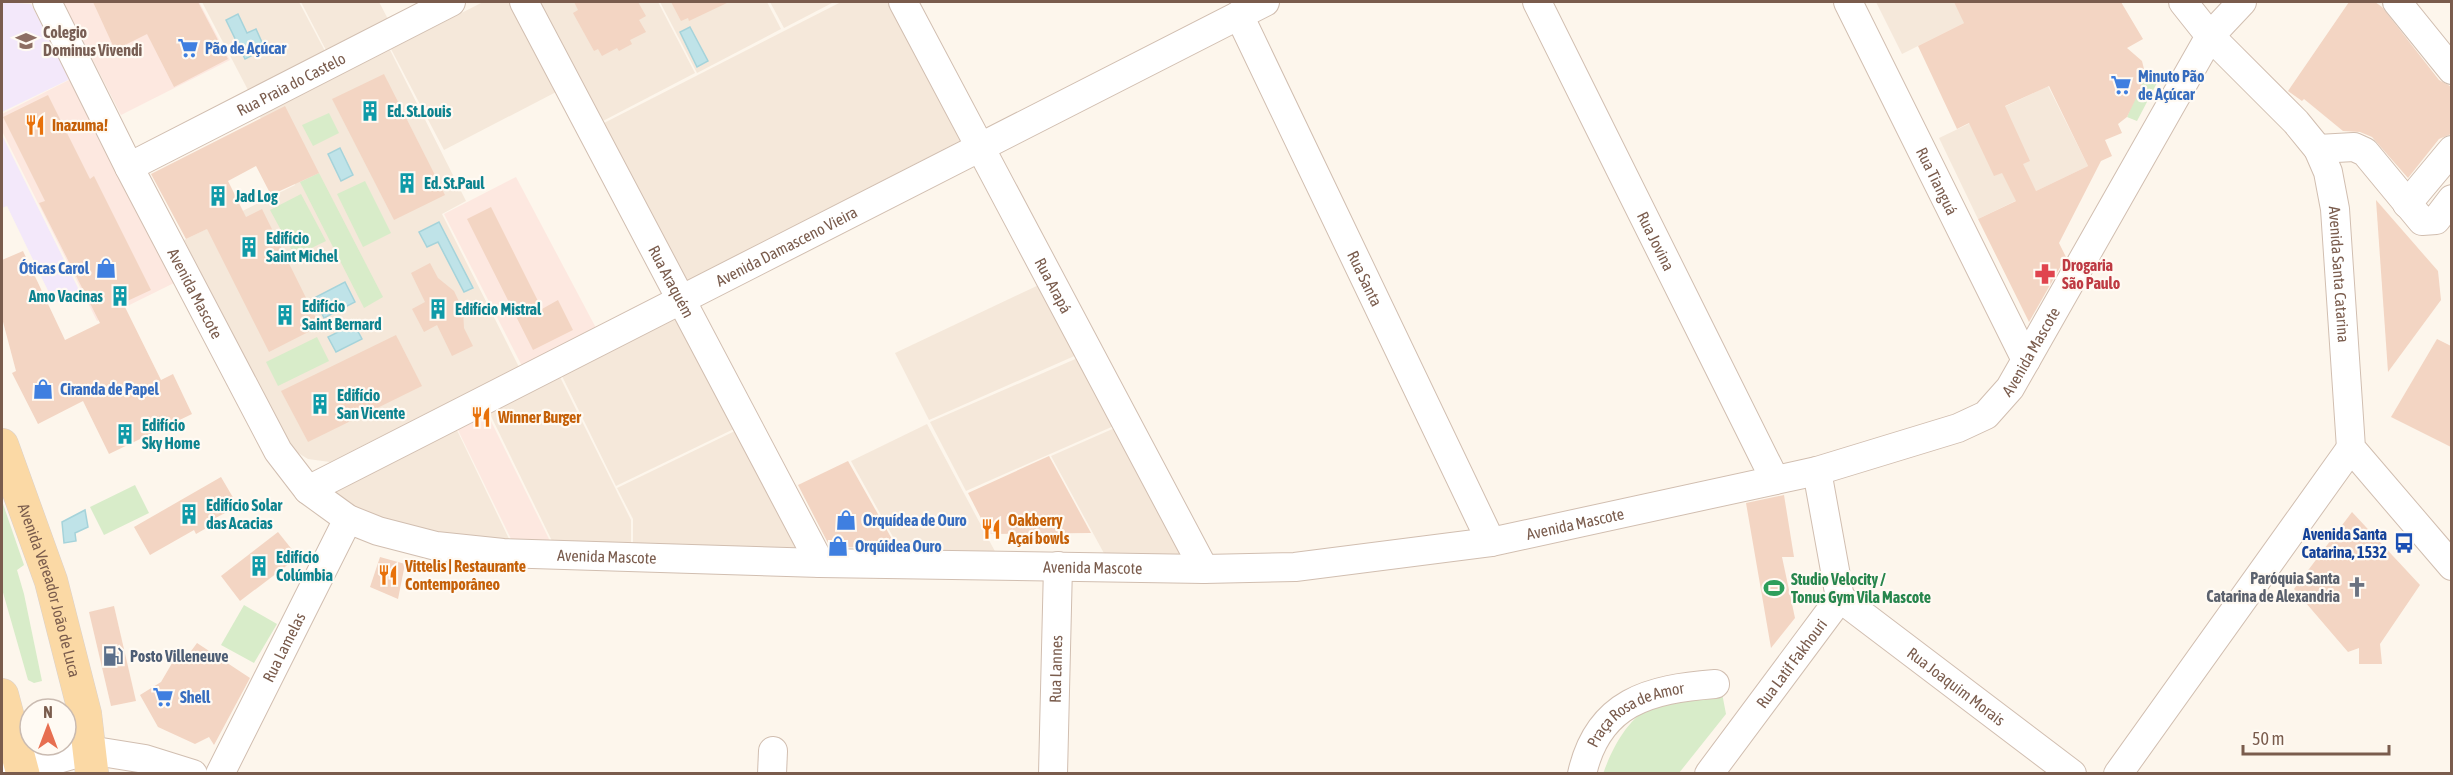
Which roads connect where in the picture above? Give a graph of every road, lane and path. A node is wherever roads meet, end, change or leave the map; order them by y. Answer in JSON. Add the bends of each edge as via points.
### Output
{"nodes":[{"id":1,"x":47,"y":2,"type":"edge"},
{"id":2,"x":451,"y":2,"type":"edge"},
{"id":3,"x":524,"y":2,"type":"edge"},
{"id":4,"x":903,"y":2,"type":"edge"},
{"id":5,"x":1265,"y":2,"type":"edge"},
{"id":6,"x":1537,"y":2,"type":"edge"},
{"id":7,"x":1848,"y":2,"type":"edge"},
{"id":8,"x":2183,"y":2,"type":"edge"},
{"id":9,"x":2242,"y":2,"type":"edge"},
{"id":10,"x":2397,"y":2,"type":"edge"},
{"id":11,"x":1239,"y":15,"type":"junction"},
{"id":12,"x":2210,"y":36,"type":"junction"},
{"id":13,"x":2451,"y":70,"type":"edge"},
{"id":14,"x":981,"y":148,"type":"junction"},
{"id":15,"x":2318,"y":149,"type":"junction"},
{"id":16,"x":2451,"y":150,"type":"edge"},
{"id":17,"x":129,"y":167,"type":"junction"},
{"id":18,"x":2451,"y":199,"type":"edge"},
{"id":19,"x":2408,"y":204,"type":"junction"},
{"id":20,"x":681,"y":300,"type":"junction"},
{"id":21,"x":2026,"y":360,"type":"junction"},
{"id":22,"x":2,"y":445,"type":"edge"},
{"id":23,"x":2351,"y":448,"type":"junction"},
{"id":24,"x":1817,"y":471,"type":"junction"},
{"id":25,"x":1775,"y":480,"type":"junction"},
{"id":26,"x":308,"y":490,"type":"junction"},
{"id":27,"x":348,"y":519,"type":"junction"},
{"id":28,"x":1491,"y":542,"type":"junction"},
{"id":29,"x":820,"y":563,"type":"junction"},
{"id":30,"x":1058,"y":566,"type":"junction"},
{"id":31,"x":2451,"y":567,"type":"edge"},
{"id":32,"x":1204,"y":569,"type":"junction"},
{"id":33,"x":1840,"y":598,"type":"junction"},
{"id":34,"x":1714,"y":684,"type":"dead end"},
{"id":35,"x":2,"y":695,"type":"edge"},
{"id":36,"x":90,"y":762,"type":"edge"},
{"id":37,"x":17,"y":772,"type":"edge"},
{"id":38,"x":193,"y":774,"type":"edge"},
{"id":39,"x":220,"y":774,"type":"edge"},
{"id":40,"x":1053,"y":774,"type":"edge"},
{"id":41,"x":1582,"y":774,"type":"edge"},
{"id":42,"x":1709,"y":774,"type":"edge"},
{"id":43,"x":2072,"y":774,"type":"edge"},
{"id":44,"x":2118,"y":774,"type":"edge"}],
"edges":[{"from":1,"to":17,"type":"street","name":"Avenida Mascote"},
{"from":2,"to":17,"type":"street","name":"Rua Praia do Castelo"},
{"from":3,"to":20,"type":"street","name":"Rua Araquém"},
{"from":4,"to":14,"type":"street","name":"Rua Arapá"},
{"from":5,"to":11,"type":"street","name":"Avenida Damasceno Vieira"},
{"from":6,"to":25,"type":"street","name":"Rua Jovina"},
{"from":7,"to":21,"type":"street","name":"Rua Tianguá"},
{"from":8,"to":12,"type":"street","name":"Avenida Santa Catarina"},
{"from":9,"to":12,"type":"street","name":"Avenida Mascote"},
{"from":10,"to":13,"type":"street"},
{"from":11,"to":14,"type":"street","name":"Avenida Damasceno Vieira"},
{"from":11,"to":28,"type":"street","name":"Rua Santa"},
{"from":12,"to":15,"type":"street","name":"Avenida Santa Catarina"},
{"from":12,"to":21,"type":"street","name":"Avenida Mascote"},
{"from":14,"to":20,"type":"street","name":"Avenida Damasceno Vieira"},
{"from":14,"to":32,"type":"street","name":"Rua Arapá"},
{"from":15,"to":19,"type":"street","via":[[2344,146],[2365,152]]},
{"from":15,"to":23,"type":"street","name":"Avenida Santa Catarina","via":[[2328,172],[2335,209]]},
{"from":16,"to":19,"type":"street"},
{"from":17,"to":26,"type":"street","name":"Avenida Mascote","via":[[265,428]]},
{"from":18,"to":19,"type":"street","via":[[2436,220],[2429,222],[2422,221]]},
{"from":20,"to":26,"type":"street","name":"Avenida Damasceno Vieira"},
{"from":20,"to":29,"type":"street","name":"Rua Araquém"},
{"from":21,"to":24,"type":"street","name":"Avenida Mascote","via":[[2010,388],[1986,415],[1958,428]]},
{"from":22,"to":36,"type":"main road","name":"Avenida Vereador João de Luca","via":[[51,581],[85,714]]},
{"from":23,"to":31,"type":"street"},
{"from":23,"to":44,"type":"street"},
{"from":24,"to":25,"type":"street","name":"Avenida Mascote"},
{"from":24,"to":33,"type":"street"},
{"from":25,"to":28,"type":"street","name":"Avenida Mascote"},
{"from":26,"to":27,"type":"street","name":"Avenida Mascote"},
{"from":27,"to":29,"type":"street","name":"Avenida Mascote","via":[[436,546],[503,553]]},
{"from":27,"to":39,"type":"street","name":"Rua Lamelas"},
{"from":28,"to":32,"type":"street","name":"Avenida Mascote","via":[[1296,567]]},
{"from":29,"to":30,"type":"street","name":"Avenida Mascote"},
{"from":30,"to":32,"type":"street","name":"Avenida Mascote"},
{"from":30,"to":40,"type":"street","name":"Rua Lannes"},
{"from":33,"to":42,"type":"street","name":"Rua Latif Fakhouri"},
{"from":33,"to":43,"type":"street","name":"Rua Joaquim Morais"},
{"from":34,"to":41,"type":"street","name":"Praça Rosa de Amor","via":[[1647,694],[1617,711],[1587,750]]},
{"from":35,"to":37,"type":"main road"},
{"from":36,"to":37,"type":"street"},
{"from":36,"to":38,"type":"street","via":[[145,759]]}]}
